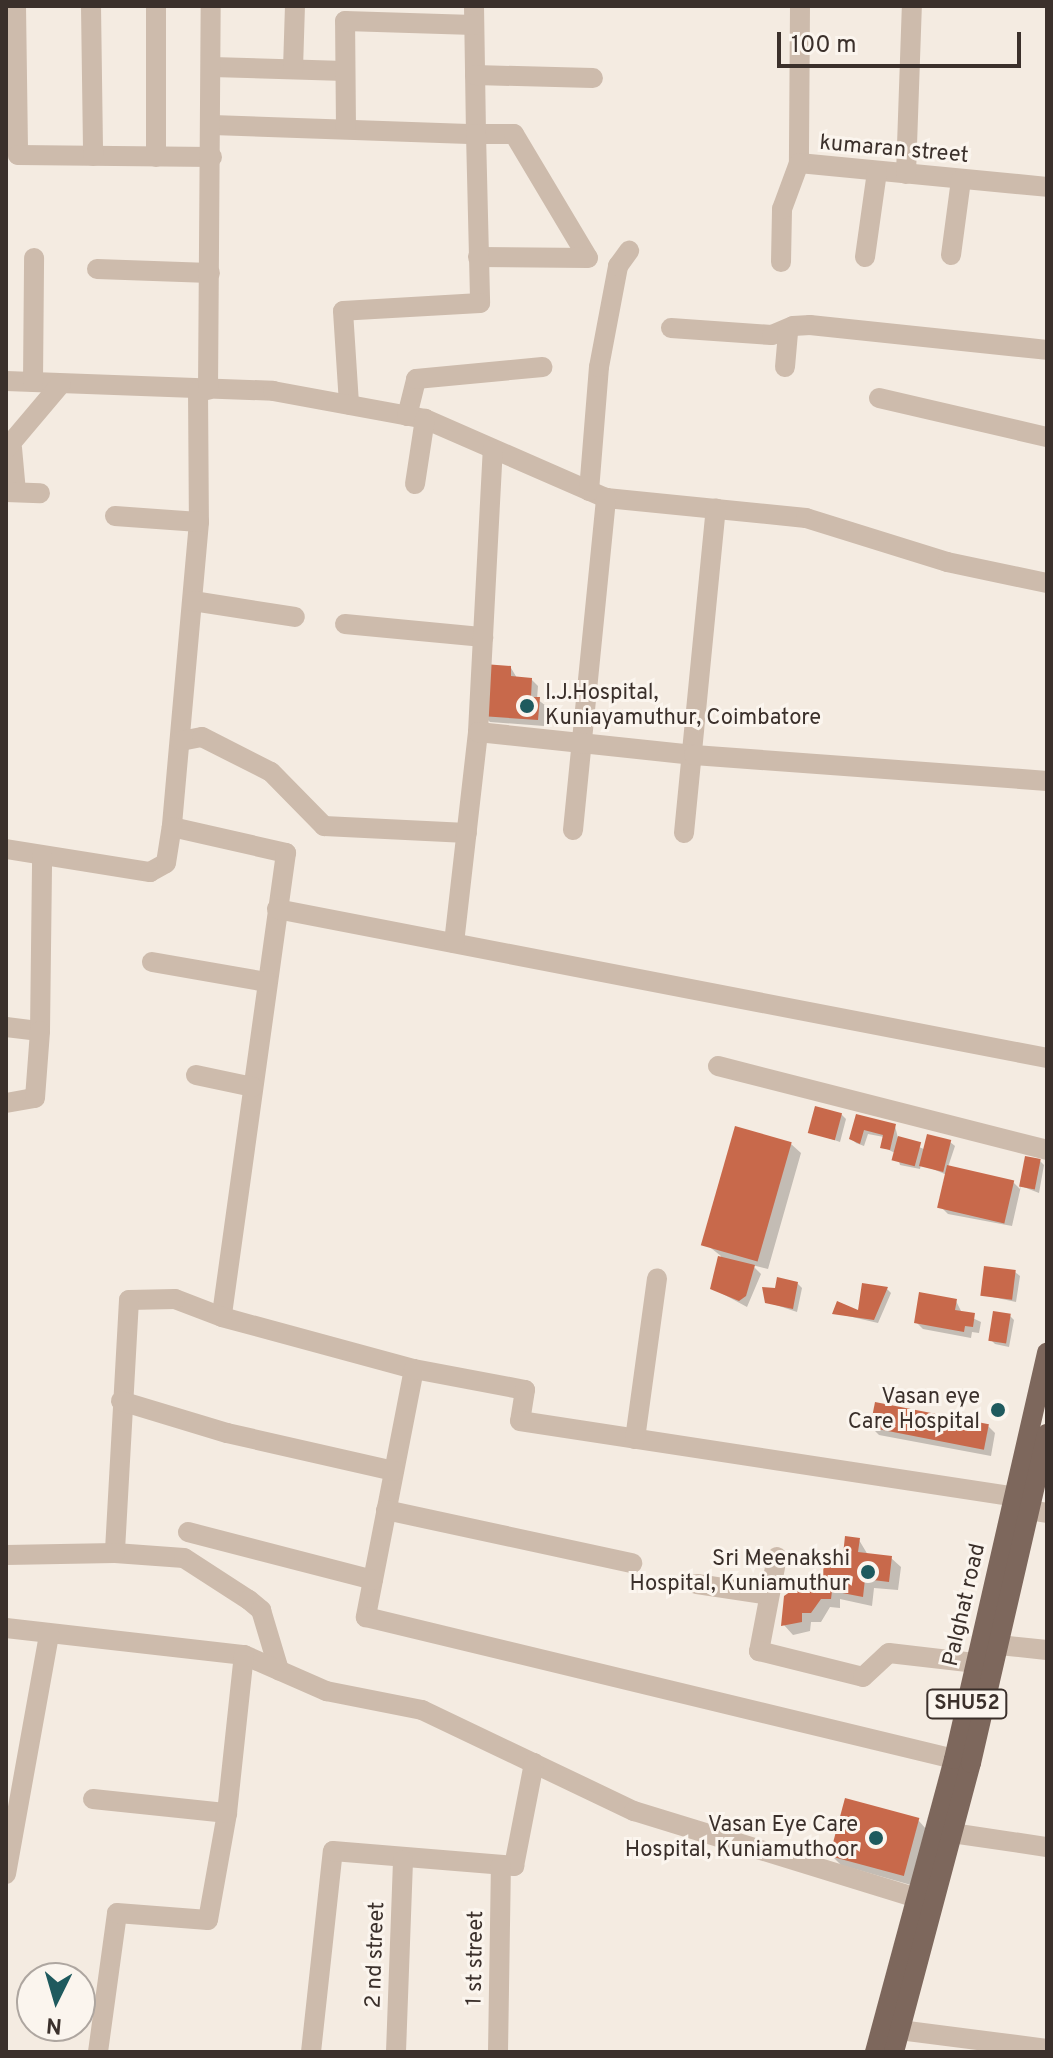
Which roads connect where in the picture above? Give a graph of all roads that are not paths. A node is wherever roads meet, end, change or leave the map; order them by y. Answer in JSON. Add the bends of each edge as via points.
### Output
{"nodes":[{"id":1,"x":16,"y":6,"type":"edge"},
{"id":2,"x":91,"y":6,"type":"edge"},
{"id":3,"x":156,"y":6,"type":"edge"},
{"id":4,"x":211,"y":6,"type":"edge"},
{"id":5,"x":295,"y":6,"type":"edge"},
{"id":6,"x":800,"y":6,"type":"edge"},
{"id":7,"x":912,"y":6,"type":"edge"},
{"id":8,"x":474,"y":16,"type":"edge"},
{"id":9,"x":212,"y":67,"type":"junction"},
{"id":10,"x":293,"y":69,"type":"junction"},
{"id":11,"x":345,"y":71,"type":"junction"},
{"id":12,"x":475,"y":75,"type":"junction"},
{"id":13,"x":593,"y":78,"type":"dead end"},
{"id":14,"x":212,"y":125,"type":"junction"},
{"id":15,"x":346,"y":129,"type":"junction"},
{"id":16,"x":476,"y":134,"type":"junction"},
{"id":17,"x":93,"y":156,"type":"junction"},
{"id":18,"x":156,"y":157,"type":"junction"},
{"id":19,"x":212,"y":157,"type":"junction"},
{"id":20,"x":799,"y":163,"type":"junction"},
{"id":21,"x":877,"y":172,"type":"junction"},
{"id":22,"x":906,"y":174,"type":"junction"},
{"id":23,"x":961,"y":180,"type":"junction"},
{"id":24,"x":1047,"y":187,"type":"edge"},
{"id":25,"x":629,"y":251,"type":"dead end"},
{"id":26,"x":951,"y":255,"type":"dead end"},
{"id":27,"x":478,"y":257,"type":"junction"},
{"id":28,"x":865,"y":257,"type":"dead end"},
{"id":29,"x":34,"y":258,"type":"dead end"},
{"id":30,"x":781,"y":262,"type":"dead end"},
{"id":31,"x":97,"y":269,"type":"dead end"},
{"id":32,"x":210,"y":273,"type":"junction"},
{"id":33,"x":671,"y":328,"type":"dead end"},
{"id":34,"x":788,"y":330,"type":"junction"},
{"id":35,"x":1047,"y":350,"type":"edge"},
{"id":36,"x":542,"y":367,"type":"dead end"},
{"id":37,"x":785,"y":367,"type":"dead end"},
{"id":38,"x":6,"y":381,"type":"edge"},
{"id":39,"x":33,"y":382,"type":"junction"},
{"id":40,"x":61,"y":384,"type":"junction"},
{"id":41,"x":203,"y":390,"type":"junction"},
{"id":42,"x":879,"y":398,"type":"dead end"},
{"id":43,"x":349,"y":405,"type":"junction"},
{"id":44,"x":416,"y":418,"type":"junction"},
{"id":45,"x":1047,"y":437,"type":"edge"},
{"id":46,"x":9,"y":449,"type":"edge"},
{"id":47,"x":493,"y":449,"type":"junction"},
{"id":48,"x":415,"y":484,"type":"dead end"},
{"id":49,"x":11,"y":492,"type":"edge"},
{"id":50,"x":40,"y":493,"type":"dead end"},
{"id":51,"x":598,"y":494,"type":"junction"},
{"id":52,"x":716,"y":509,"type":"junction"},
{"id":53,"x":115,"y":516,"type":"dead end"},
{"id":54,"x":199,"y":522,"type":"junction"},
{"id":55,"x":1047,"y":583,"type":"edge"},
{"id":56,"x":193,"y":601,"type":"junction"},
{"id":57,"x":295,"y":617,"type":"dead end"},
{"id":58,"x":345,"y":624,"type":"dead end"},
{"id":59,"x":483,"y":637,"type":"junction"},
{"id":60,"x":478,"y":732,"type":"junction"},
{"id":61,"x":181,"y":741,"type":"junction"},
{"id":62,"x":582,"y":743,"type":"junction"},
{"id":63,"x":694,"y":755,"type":"junction"},
{"id":64,"x":1047,"y":781,"type":"edge"},
{"id":65,"x":172,"y":827,"type":"junction"},
{"id":66,"x":573,"y":830,"type":"dead end"},
{"id":67,"x":467,"y":833,"type":"junction"},
{"id":68,"x":684,"y":833,"type":"dead end"},
{"id":69,"x":6,"y":849,"type":"edge"},
{"id":70,"x":42,"y":856,"type":"junction"},
{"id":71,"x":277,"y":909,"type":"junction"},
{"id":72,"x":454,"y":943,"type":"junction"},
{"id":73,"x":152,"y":962,"type":"dead end"},
{"id":74,"x":267,"y":982,"type":"junction"},
{"id":75,"x":6,"y":1027,"type":"edge"},
{"id":76,"x":40,"y":1031,"type":"junction"},
{"id":77,"x":1047,"y":1058,"type":"edge"},
{"id":78,"x":718,"y":1066,"type":"dead end"},
{"id":79,"x":196,"y":1075,"type":"dead end"},
{"id":80,"x":253,"y":1087,"type":"junction"},
{"id":81,"x":6,"y":1103,"type":"edge"},
{"id":82,"x":1047,"y":1150,"type":"edge"},
{"id":83,"x":657,"y":1279,"type":"dead end"},
{"id":84,"x":222,"y":1317,"type":"junction"},
{"id":85,"x":1047,"y":1353,"type":"edge"},
{"id":86,"x":414,"y":1369,"type":"junction"},
{"id":87,"x":1042,"y":1396,"type":"edge"},
{"id":88,"x":121,"y":1401,"type":"junction"},
{"id":89,"x":1047,"y":1434,"type":"edge"},
{"id":90,"x":635,"y":1439,"type":"junction"},
{"id":91,"x":394,"y":1471,"type":"junction"},
{"id":92,"x":1030,"y":1507,"type":"edge"},
{"id":93,"x":386,"y":1510,"type":"junction"},
{"id":94,"x":188,"y":1532,"type":"dead end"},
{"id":95,"x":115,"y":1553,"type":"junction"},
{"id":96,"x":6,"y":1555,"type":"edge"},
{"id":97,"x":777,"y":1557,"type":"dead end"},
{"id":98,"x":632,"y":1563,"type":"dead end"},
{"id":99,"x":373,"y":1580,"type":"junction"},
{"id":100,"x":697,"y":1584,"type":"dead end"},
{"id":101,"x":769,"y":1595,"type":"junction"},
{"id":102,"x":6,"y":1628,"type":"edge"},
{"id":103,"x":49,"y":1634,"type":"junction"},
{"id":104,"x":999,"y":1645,"type":"junction"},
{"id":105,"x":1047,"y":1650,"type":"edge"},
{"id":106,"x":244,"y":1655,"type":"junction"},
{"id":107,"x":976,"y":1663,"type":"junction"},
{"id":108,"x":279,"y":1670,"type":"junction"},
{"id":109,"x":954,"y":1759,"type":"junction"},
{"id":110,"x":534,"y":1763,"type":"junction"},
{"id":111,"x":93,"y":1799,"type":"dead end"},
{"id":112,"x":227,"y":1813,"type":"junction"},
{"id":113,"x":952,"y":1833,"type":"junction"},
{"id":114,"x":1047,"y":1847,"type":"edge"},
{"id":115,"x":403,"y":1860,"type":"junction"},
{"id":116,"x":501,"y":1865,"type":"junction"},
{"id":117,"x":6,"y":1874,"type":"edge"},
{"id":118,"x":926,"y":1901,"type":"junction"},
{"id":119,"x":893,"y":2029,"type":"junction"},
{"id":120,"x":1038,"y":2050,"type":"edge"},
{"id":121,"x":98,"y":2052,"type":"edge"},
{"id":122,"x":311,"y":2052,"type":"edge"},
{"id":123,"x":396,"y":2052,"type":"edge"},
{"id":124,"x":498,"y":2052,"type":"edge"},
{"id":125,"x":875,"y":2052,"type":"edge"},
{"id":126,"x":894,"y":2052,"type":"edge"}],
"edges":[{"from":1,"to":17,"type":"street","via":[[18,155]]},
{"from":2,"to":17,"type":"street"},
{"from":3,"to":18,"type":"street"},
{"from":4,"to":9,"type":"street"},
{"from":5,"to":10,"type":"street"},
{"from":6,"to":20,"type":"street","name":"kumaran street"},
{"from":7,"to":22,"type":"street"},
{"from":8,"to":11,"type":"street","via":[[345,21]]},
{"from":8,"to":12,"type":"street"},
{"from":9,"to":10,"type":"street"},
{"from":9,"to":14,"type":"street"},
{"from":10,"to":11,"type":"street"},
{"from":11,"to":15,"type":"street"},
{"from":12,"to":13,"type":"street"},
{"from":12,"to":16,"type":"street"},
{"from":14,"to":15,"type":"street"},
{"from":14,"to":19,"type":"street"},
{"from":15,"to":16,"type":"street"},
{"from":16,"to":27,"type":"street"},
{"from":16,"to":27,"type":"street","via":[[514,134],[588,258]]},
{"from":17,"to":18,"type":"street"},
{"from":18,"to":19,"type":"street"},
{"from":19,"to":32,"type":"street"},
{"from":20,"to":21,"type":"street","name":"kumaran street"},
{"from":20,"to":30,"type":"street","via":[[782,209]]},
{"from":21,"to":22,"type":"street","name":"kumaran street"},
{"from":21,"to":28,"type":"street"},
{"from":22,"to":23,"type":"street","name":"kumaran street"},
{"from":23,"to":24,"type":"street","name":"kumaran street"},
{"from":23,"to":26,"type":"street"},
{"from":25,"to":51,"type":"street","via":[[618,266],[599,367]]},
{"from":27,"to":43,"type":"street","via":[[480,303],[343,311]]},
{"from":29,"to":39,"type":"street"},
{"from":31,"to":32,"type":"street"},
{"from":32,"to":41,"type":"street"},
{"from":33,"to":34,"type":"street","via":[[772,335]]},
{"from":34,"to":35,"type":"street","via":[[810,325]]},
{"from":34,"to":37,"type":"street"},
{"from":36,"to":44,"type":"street","via":[[446,372],[416,379]]},
{"from":38,"to":39,"type":"street"},
{"from":39,"to":40,"type":"street"},
{"from":40,"to":41,"type":"street"},
{"from":40,"to":46,"type":"street"},
{"from":41,"to":43,"type":"street","via":[[273,391]]},
{"from":41,"to":54,"type":"street"},
{"from":42,"to":45,"type":"street"},
{"from":43,"to":44,"type":"street"},
{"from":44,"to":47,"type":"street"},
{"from":44,"to":48,"type":"street"},
{"from":46,"to":49,"type":"street"},
{"from":47,"to":51,"type":"street"},
{"from":47,"to":59,"type":"street"},
{"from":49,"to":50,"type":"street"},
{"from":51,"to":52,"type":"street"},
{"from":51,"to":62,"type":"street"},
{"from":52,"to":55,"type":"street","via":[[806,518],[947,562]]},
{"from":52,"to":63,"type":"street"},
{"from":53,"to":54,"type":"street"},
{"from":54,"to":56,"type":"street"},
{"from":56,"to":57,"type":"street"},
{"from":56,"to":61,"type":"street"},
{"from":58,"to":59,"type":"street"},
{"from":59,"to":60,"type":"street"},
{"from":60,"to":62,"type":"street"},
{"from":60,"to":67,"type":"street"},
{"from":61,"to":65,"type":"street"},
{"from":61,"to":67,"type":"street","via":[[202,737],[271,772],[324,826]]},
{"from":62,"to":63,"type":"street"},
{"from":62,"to":66,"type":"street"},
{"from":63,"to":64,"type":"street"},
{"from":63,"to":68,"type":"street"},
{"from":65,"to":70,"type":"street","via":[[166,863],[158,871]]},
{"from":65,"to":71,"type":"street","via":[[286,853]]},
{"from":67,"to":72,"type":"street"},
{"from":69,"to":70,"type":"street"},
{"from":70,"to":76,"type":"street"},
{"from":71,"to":72,"type":"street"},
{"from":71,"to":74,"type":"street"},
{"from":72,"to":77,"type":"street"},
{"from":73,"to":74,"type":"street"},
{"from":74,"to":80,"type":"street"},
{"from":75,"to":76,"type":"street"},
{"from":76,"to":81,"type":"street","via":[[35,1098]]},
{"from":78,"to":82,"type":"street"},
{"from":79,"to":80,"type":"street"},
{"from":80,"to":84,"type":"street"},
{"from":83,"to":90,"type":"street"},
{"from":84,"to":86,"type":"street"},
{"from":84,"to":88,"type":"street","via":[[175,1299],[129,1300]]},
{"from":85,"to":87,"type":"main road","name":"Palghat road","number":"SHU52"},
{"from":86,"to":90,"type":"street","via":[[525,1390],[520,1421]]},
{"from":86,"to":91,"type":"street"},
{"from":87,"to":92,"type":"main road","name":"Palghat road","number":"SHU52"},
{"from":88,"to":91,"type":"street","via":[[227,1433]]},
{"from":88,"to":95,"type":"street"},
{"from":89,"to":92,"type":"main road","name":"Palghat road","number":"SHU52"},
{"from":90,"to":92,"type":"street"},
{"from":91,"to":93,"type":"street"},
{"from":92,"to":104,"type":"main road","name":"Palghat road","number":"SHU52"},
{"from":92,"to":107,"type":"main road","name":"Palghat road","number":"SHU52"},
{"from":93,"to":98,"type":"street"},
{"from":93,"to":99,"type":"street"},
{"from":94,"to":99,"type":"street"},
{"from":95,"to":96,"type":"street"},
{"from":95,"to":108,"type":"street","via":[[184,1558],[249,1600],[261,1610]]},
{"from":97,"to":101,"type":"street"},
{"from":99,"to":109,"type":"street","via":[[366,1617]]},
{"from":100,"to":101,"type":"street"},
{"from":101,"to":107,"type":"street","via":[[759,1651],[863,1677],[889,1653]]},
{"from":102,"to":103,"type":"street"},
{"from":103,"to":106,"type":"street"},
{"from":103,"to":117,"type":"street"},
{"from":104,"to":105,"type":"street"},
{"from":104,"to":113,"type":"main road","name":"Palghat road","number":"SHU52"},
{"from":106,"to":108,"type":"street"},
{"from":106,"to":112,"type":"street"},
{"from":107,"to":109,"type":"main road","name":"Palghat road","number":"SHU52"},
{"from":108,"to":110,"type":"street","via":[[326,1691],[422,1710]]},
{"from":109,"to":118,"type":"main road","name":"Palghat road","number":"SHU52"},
{"from":110,"to":116,"type":"street","via":[[514,1866]]},
{"from":110,"to":118,"type":"street","via":[[634,1811]]},
{"from":111,"to":112,"type":"street"},
{"from":112,"to":121,"type":"street","via":[[208,1920],[117,1913]]},
{"from":113,"to":114,"type":"street"},
{"from":113,"to":118,"type":"main road","name":"Palghat road","number":"SHU52"},
{"from":115,"to":116,"type":"street"},
{"from":115,"to":122,"type":"street","via":[[333,1851]]},
{"from":115,"to":123,"type":"street","name":"2 nd street"},
{"from":116,"to":124,"type":"street","name":"1 st street"},
{"from":118,"to":119,"type":"main road","name":"Palghat road","number":"SHU52"},
{"from":119,"to":120,"type":"street"},
{"from":119,"to":125,"type":"main road","name":"Palghat road","number":"SHU52"},
{"from":119,"to":126,"type":"main road","name":"Palghat road","number":"SHU52"}]}
